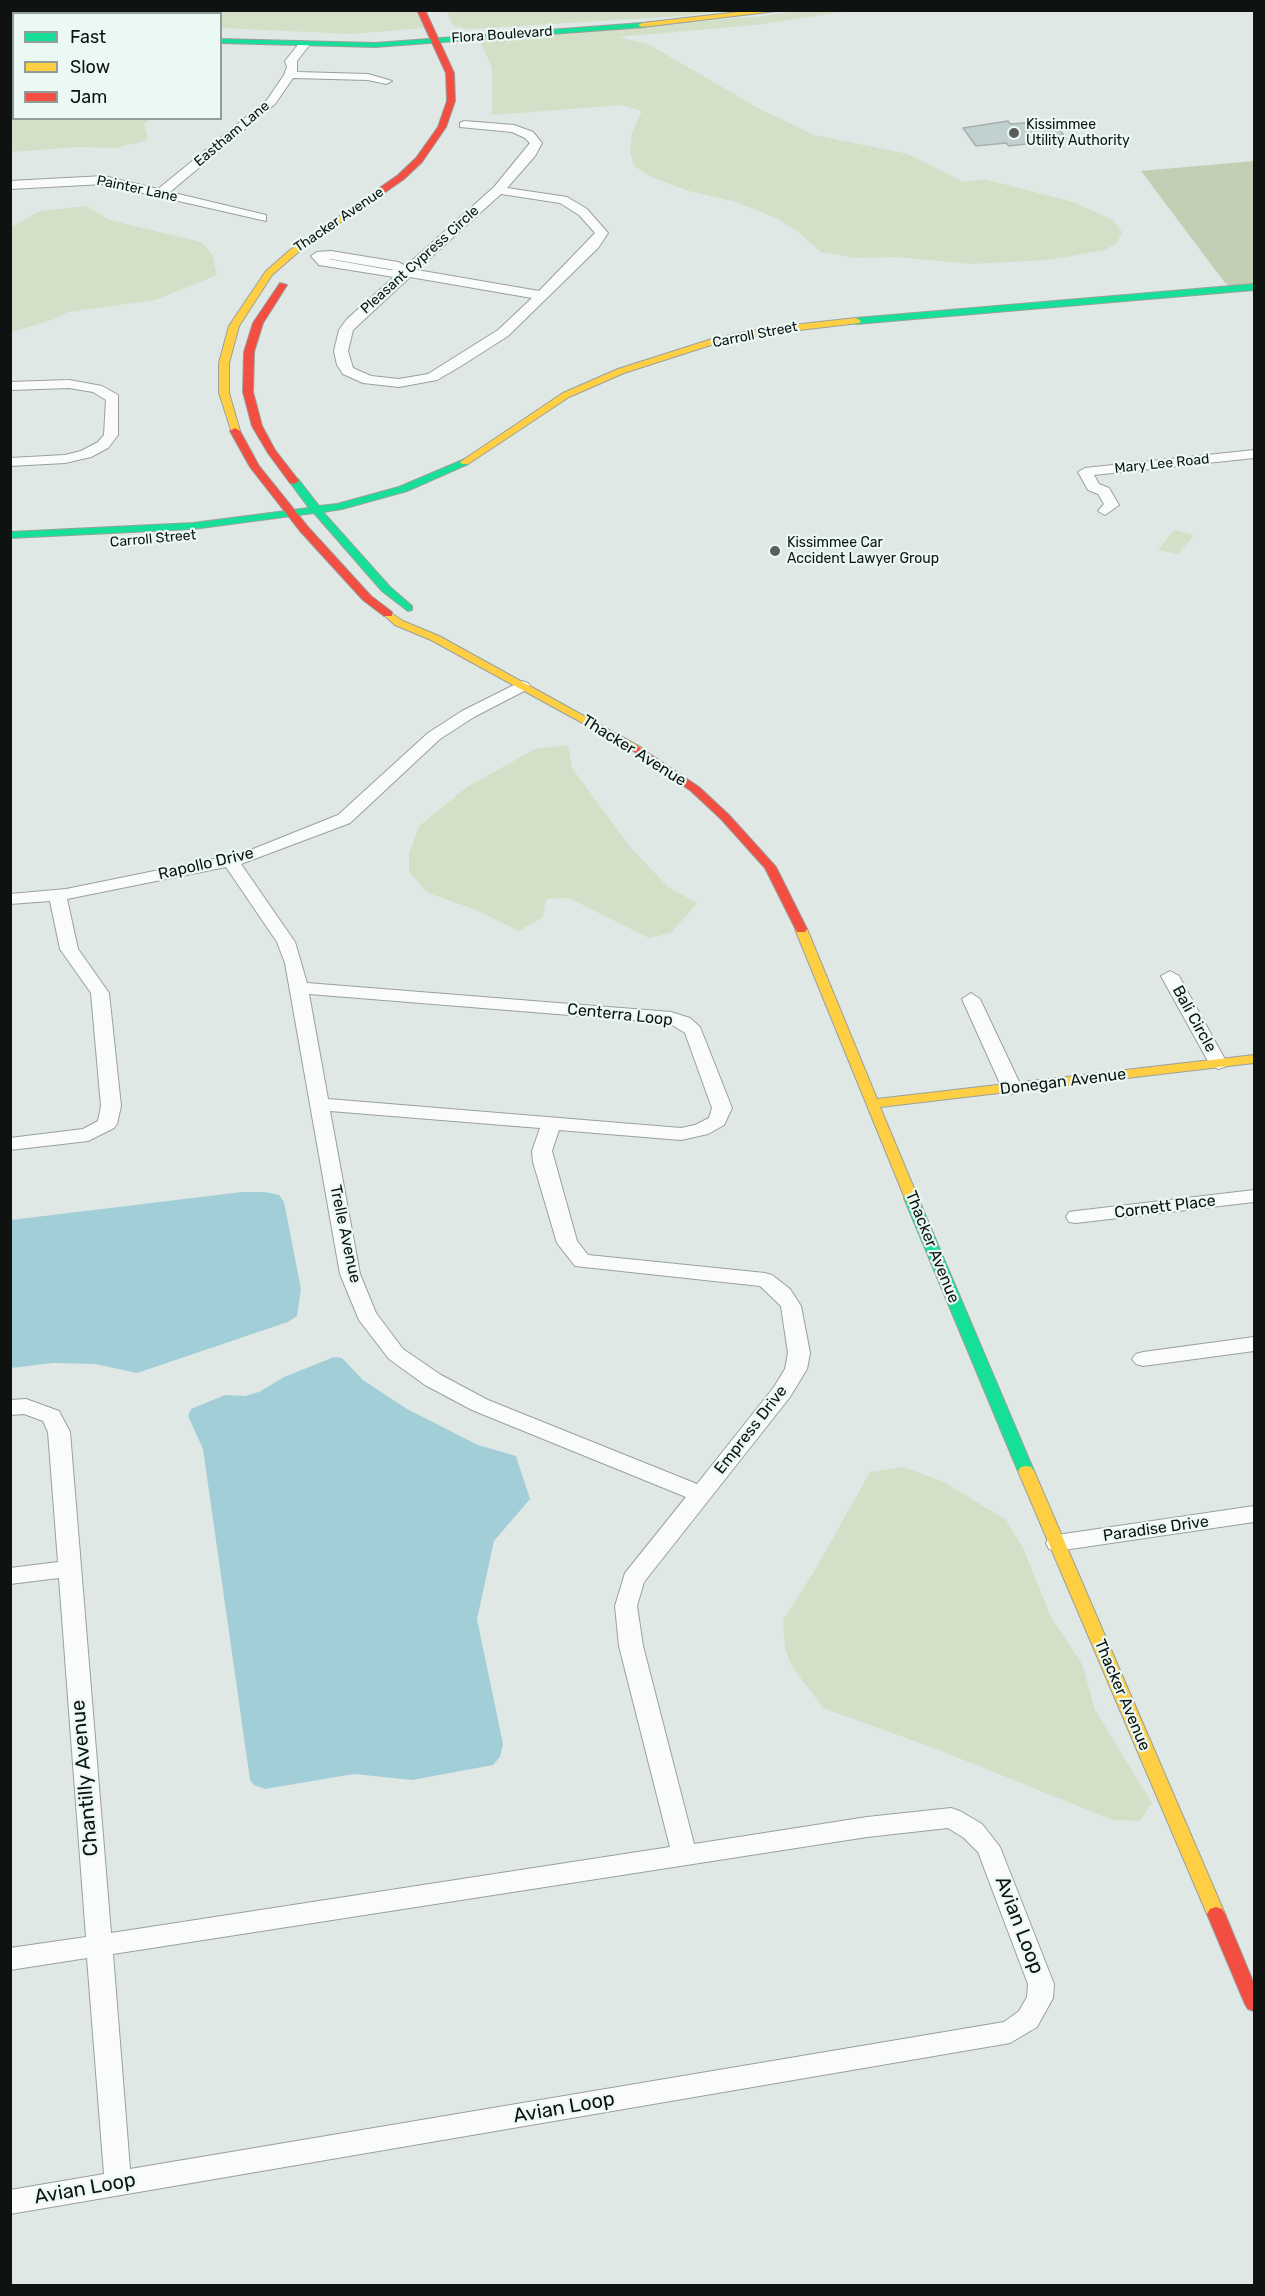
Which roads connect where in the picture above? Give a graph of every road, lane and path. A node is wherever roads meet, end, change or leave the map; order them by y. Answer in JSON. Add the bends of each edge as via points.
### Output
{"nodes":[{"id":1,"x":421,"y":10,"type":"edge"},
{"id":2,"x":738,"y":10,"type":"edge"},
{"id":3,"x":782,"y":10,"type":"edge"},
{"id":4,"x":452,"y":33,"type":"junction"},
{"id":5,"x":222,"y":34,"type":"edge"},
{"id":6,"x":435,"y":37,"type":"junction"},
{"id":7,"x":222,"y":41,"type":"edge"},
{"id":8,"x":312,"y":43,"type":"junction"},
{"id":9,"x":462,"y":52,"type":"dead end"},
{"id":10,"x":291,"y":71,"type":"junction"},
{"id":11,"x":386,"y":81,"type":"dead end"},
{"id":12,"x":466,"y":118,"type":"joint"},
{"id":13,"x":456,"y":139,"type":"dead end"},
{"id":14,"x":10,"y":185,"type":"edge"},
{"id":15,"x":498,"y":190,"type":"junction"},
{"id":16,"x":161,"y":193,"type":"junction"},
{"id":17,"x":389,"y":203,"type":"dead end"},
{"id":18,"x":262,"y":218,"type":"dead end"},
{"id":19,"x":292,"y":252,"type":"junction"},
{"id":20,"x":312,"y":258,"type":"junction"},
{"id":21,"x":406,"y":272,"type":"junction"},
{"id":22,"x":292,"y":274,"type":"dead end"},
{"id":23,"x":1254,"y":287,"type":"edge"},
{"id":24,"x":543,"y":296,"type":"junction"},
{"id":25,"x":10,"y":386,"type":"edge"},
{"id":26,"x":1254,"y":454,"type":"edge"},
{"id":27,"x":10,"y":462,"type":"edge"},
{"id":28,"x":318,"y":511,"type":"junction"},
{"id":29,"x":293,"y":515,"type":"junction"},
{"id":30,"x":1107,"y":515,"type":"dead end"},
{"id":31,"x":10,"y":537,"type":"edge"},
{"id":32,"x":10,"y":548,"type":"edge"},
{"id":33,"x":435,"y":638,"type":"junction"},
{"id":34,"x":522,"y":686,"type":"junction"},
{"id":35,"x":231,"y":861,"type":"junction"},
{"id":36,"x":58,"y":895,"type":"junction"},
{"id":37,"x":10,"y":899,"type":"edge"},
{"id":38,"x":1170,"y":976,"type":"dead end"},
{"id":39,"x":299,"y":988,"type":"junction"},
{"id":40,"x":971,"y":999,"type":"dead end"},
{"id":41,"x":1254,"y":1059,"type":"edge"},
{"id":42,"x":1218,"y":1063,"type":"junction"},
{"id":43,"x":1012,"y":1088,"type":"junction"},
{"id":44,"x":320,"y":1104,"type":"junction"},
{"id":45,"x":872,"y":1104,"type":"junction"},
{"id":46,"x":552,"y":1122,"type":"junction"},
{"id":47,"x":10,"y":1144,"type":"edge"},
{"id":48,"x":1254,"y":1196,"type":"edge"},
{"id":49,"x":1076,"y":1217,"type":"dead end"},
{"id":50,"x":1254,"y":1344,"type":"edge"},
{"id":51,"x":1143,"y":1359,"type":"dead end"},
{"id":52,"x":10,"y":1408,"type":"edge"},
{"id":53,"x":700,"y":1494,"type":"junction"},
{"id":54,"x":1254,"y":1515,"type":"edge"},
{"id":55,"x":1057,"y":1543,"type":"junction"},
{"id":56,"x":68,"y":1569,"type":"junction"},
{"id":57,"x":10,"y":1576,"type":"edge"},
{"id":58,"x":685,"y":1856,"type":"junction"},
{"id":59,"x":99,"y":1946,"type":"junction"},
{"id":60,"x":10,"y":1959,"type":"edge"},
{"id":61,"x":1254,"y":2004,"type":"edge"},
{"id":62,"x":118,"y":2184,"type":"junction"},
{"id":63,"x":10,"y":2202,"type":"edge"}],
"edges":[{"from":1,"to":6,"type":"street","name":"Thacker Avenue"},
{"from":2,"to":4,"type":"street","name":"Flora Boulevard","via":[[685,18]]},
{"from":3,"to":4,"type":"street","name":"Flora Boulevard","via":[[690,22]]},
{"from":4,"to":6,"type":"street","name":"Flora Boulevard"},
{"from":4,"to":9,"type":"street"},
{"from":5,"to":6,"type":"street","name":"Flora Boulevard"},
{"from":6,"to":8,"type":"street","name":"Flora Boulevard","via":[[354,45]]},
{"from":6,"to":19,"type":"street","name":"Thacker Avenue","via":[[450,73],[451,93],[447,116],[436,137],[419,160],[390,186]]},
{"from":7,"to":8,"type":"street","name":"Flora Boulevard"},
{"from":8,"to":10,"type":"street","name":"Eastham Lane","via":[[303,62]]},
{"from":10,"to":11,"type":"street"},
{"from":10,"to":16,"type":"street","name":"Eastham Lane","via":[[272,102]]},
{"from":12,"to":13,"type":"street"},
{"from":12,"to":15,"type":"street","name":"Pleasant Cypress Circle","via":[[514,129],[530,135],[536,143]]},
{"from":14,"to":16,"type":"street","name":"Painter Lane","via":[[104,180]]},
{"from":15,"to":21,"type":"street","name":"Pleasant Cypress Circle"},
{"from":15,"to":24,"type":"street","name":"Pleasant Cypress Circle","via":[[563,200],[583,212],[602,232]]},
{"from":16,"to":18,"type":"street","name":"Painter Lane"},
{"from":17,"to":20,"type":"street","name":"Thacker Avenue"},
{"from":19,"to":20,"type":"street"},
{"from":19,"to":29,"type":"street","name":"Thacker Avenue","via":[[269,273],[243,309],[227,346],[223,379],[228,412],[243,449]]},
{"from":20,"to":21,"type":"street","via":[[390,274]]},
{"from":21,"to":24,"type":"street"},
{"from":21,"to":24,"type":"street","name":"Pleasant Cypress Circle","via":[[360,312],[346,330],[341,351],[348,371],[381,382],[432,377],[487,345]]},
{"from":22,"to":28,"type":"street","name":"Thacker Avenue","via":[[273,298],[254,334],[246,373],[248,392],[264,441]]},
{"from":23,"to":28,"type":"street","name":"Carroll Street","via":[[801,326],[712,342],[621,371],[566,395],[486,450],[435,476],[403,489]]},
{"from":25,"to":27,"type":"street","via":[[69,384],[97,389],[113,398],[111,435],[103,445],[65,459]]},
{"from":26,"to":30,"type":"street","name":"Mary Lee Road","via":[[1085,472],[1094,487],[1088,494]]},
{"from":28,"to":29,"type":"street","name":"Carroll Street"},
{"from":28,"to":33,"type":"street","name":"Thacker Avenue"},
{"from":29,"to":31,"type":"street","name":"Carroll Street","via":[[95,531],[76,536]]},
{"from":29,"to":32,"type":"street","name":"Carroll Street","via":[[278,523],[199,535]]},
{"from":29,"to":33,"type":"street","name":"Thacker Avenue","via":[[366,598],[399,623]]},
{"from":33,"to":34,"type":"street","name":"Thacker Avenue"},
{"from":34,"to":35,"type":"street","name":"Rapollo Drive","via":[[447,727],[344,819]]},
{"from":34,"to":45,"type":"street","name":"Thacker Avenue","via":[[662,765],[695,789],[751,844],[770,867],[801,929]]},
{"from":35,"to":36,"type":"street","name":"Rapollo Drive"},
{"from":35,"to":39,"type":"street","name":"Trelle Avenue","via":[[285,942]]},
{"from":36,"to":37,"type":"street","name":"Rapollo Drive"},
{"from":36,"to":47,"type":"street","via":[[69,949],[100,993],[111,1106],[107,1124],[88,1135]]},
{"from":38,"to":42,"type":"street","name":"Bali Circle"},
{"from":39,"to":44,"type":"street","name":"Trelle Avenue"},
{"from":39,"to":46,"type":"street","name":"Centerra Loop","via":[[671,1018],[693,1031],[722,1108],[717,1120],[701,1130],[681,1134]]},
{"from":40,"to":43,"type":"street"},
{"from":41,"to":42,"type":"street","name":"Donegan Avenue"},
{"from":42,"to":43,"type":"street","name":"Donegan Avenue"},
{"from":43,"to":45,"type":"street","name":"Donegan Avenue"},
{"from":44,"to":46,"type":"street","name":"Centerra Loop"},
{"from":44,"to":53,"type":"street","name":"Trelle Avenue","via":[[350,1274],[366,1315],[396,1354],[433,1380],[480,1405]]},
{"from":45,"to":55,"type":"street","name":"Thacker Avenue"},
{"from":46,"to":53,"type":"street","name":"Empress Drive","via":[[542,1151],[543,1162],[567,1243],[582,1261],[765,1280],[791,1306],[799,1353],[795,1369],[782,1392]]},
{"from":48,"to":49,"type":"street","name":"Cornett Place"},
{"from":50,"to":51,"type":"street"},
{"from":52,"to":56,"type":"street","name":"Chantilly Avenue","via":[[26,1407],[51,1416],[59,1432]]},
{"from":53,"to":58,"type":"street","name":"Empress Drive","via":[[633,1579],[626,1606],[631,1646]]},
{"from":54,"to":55,"type":"street","name":"Paradise Drive"},
{"from":55,"to":61,"type":"street","name":"Thacker Avenue"},
{"from":56,"to":57,"type":"street"},
{"from":56,"to":59,"type":"street","name":"Chantilly Avenue"},
{"from":58,"to":59,"type":"street","name":"Avian Loop"},
{"from":58,"to":62,"type":"street","name":"Avian Loop","via":[[951,1818],[973,1831],[988,1847],[1041,1984],[1040,1998],[1028,2019],[1010,2032]]},
{"from":59,"to":60,"type":"street","name":"Avian Loop"},
{"from":59,"to":62,"type":"street","name":"Chantilly Avenue"},
{"from":62,"to":63,"type":"street","name":"Avian Loop"}]}
